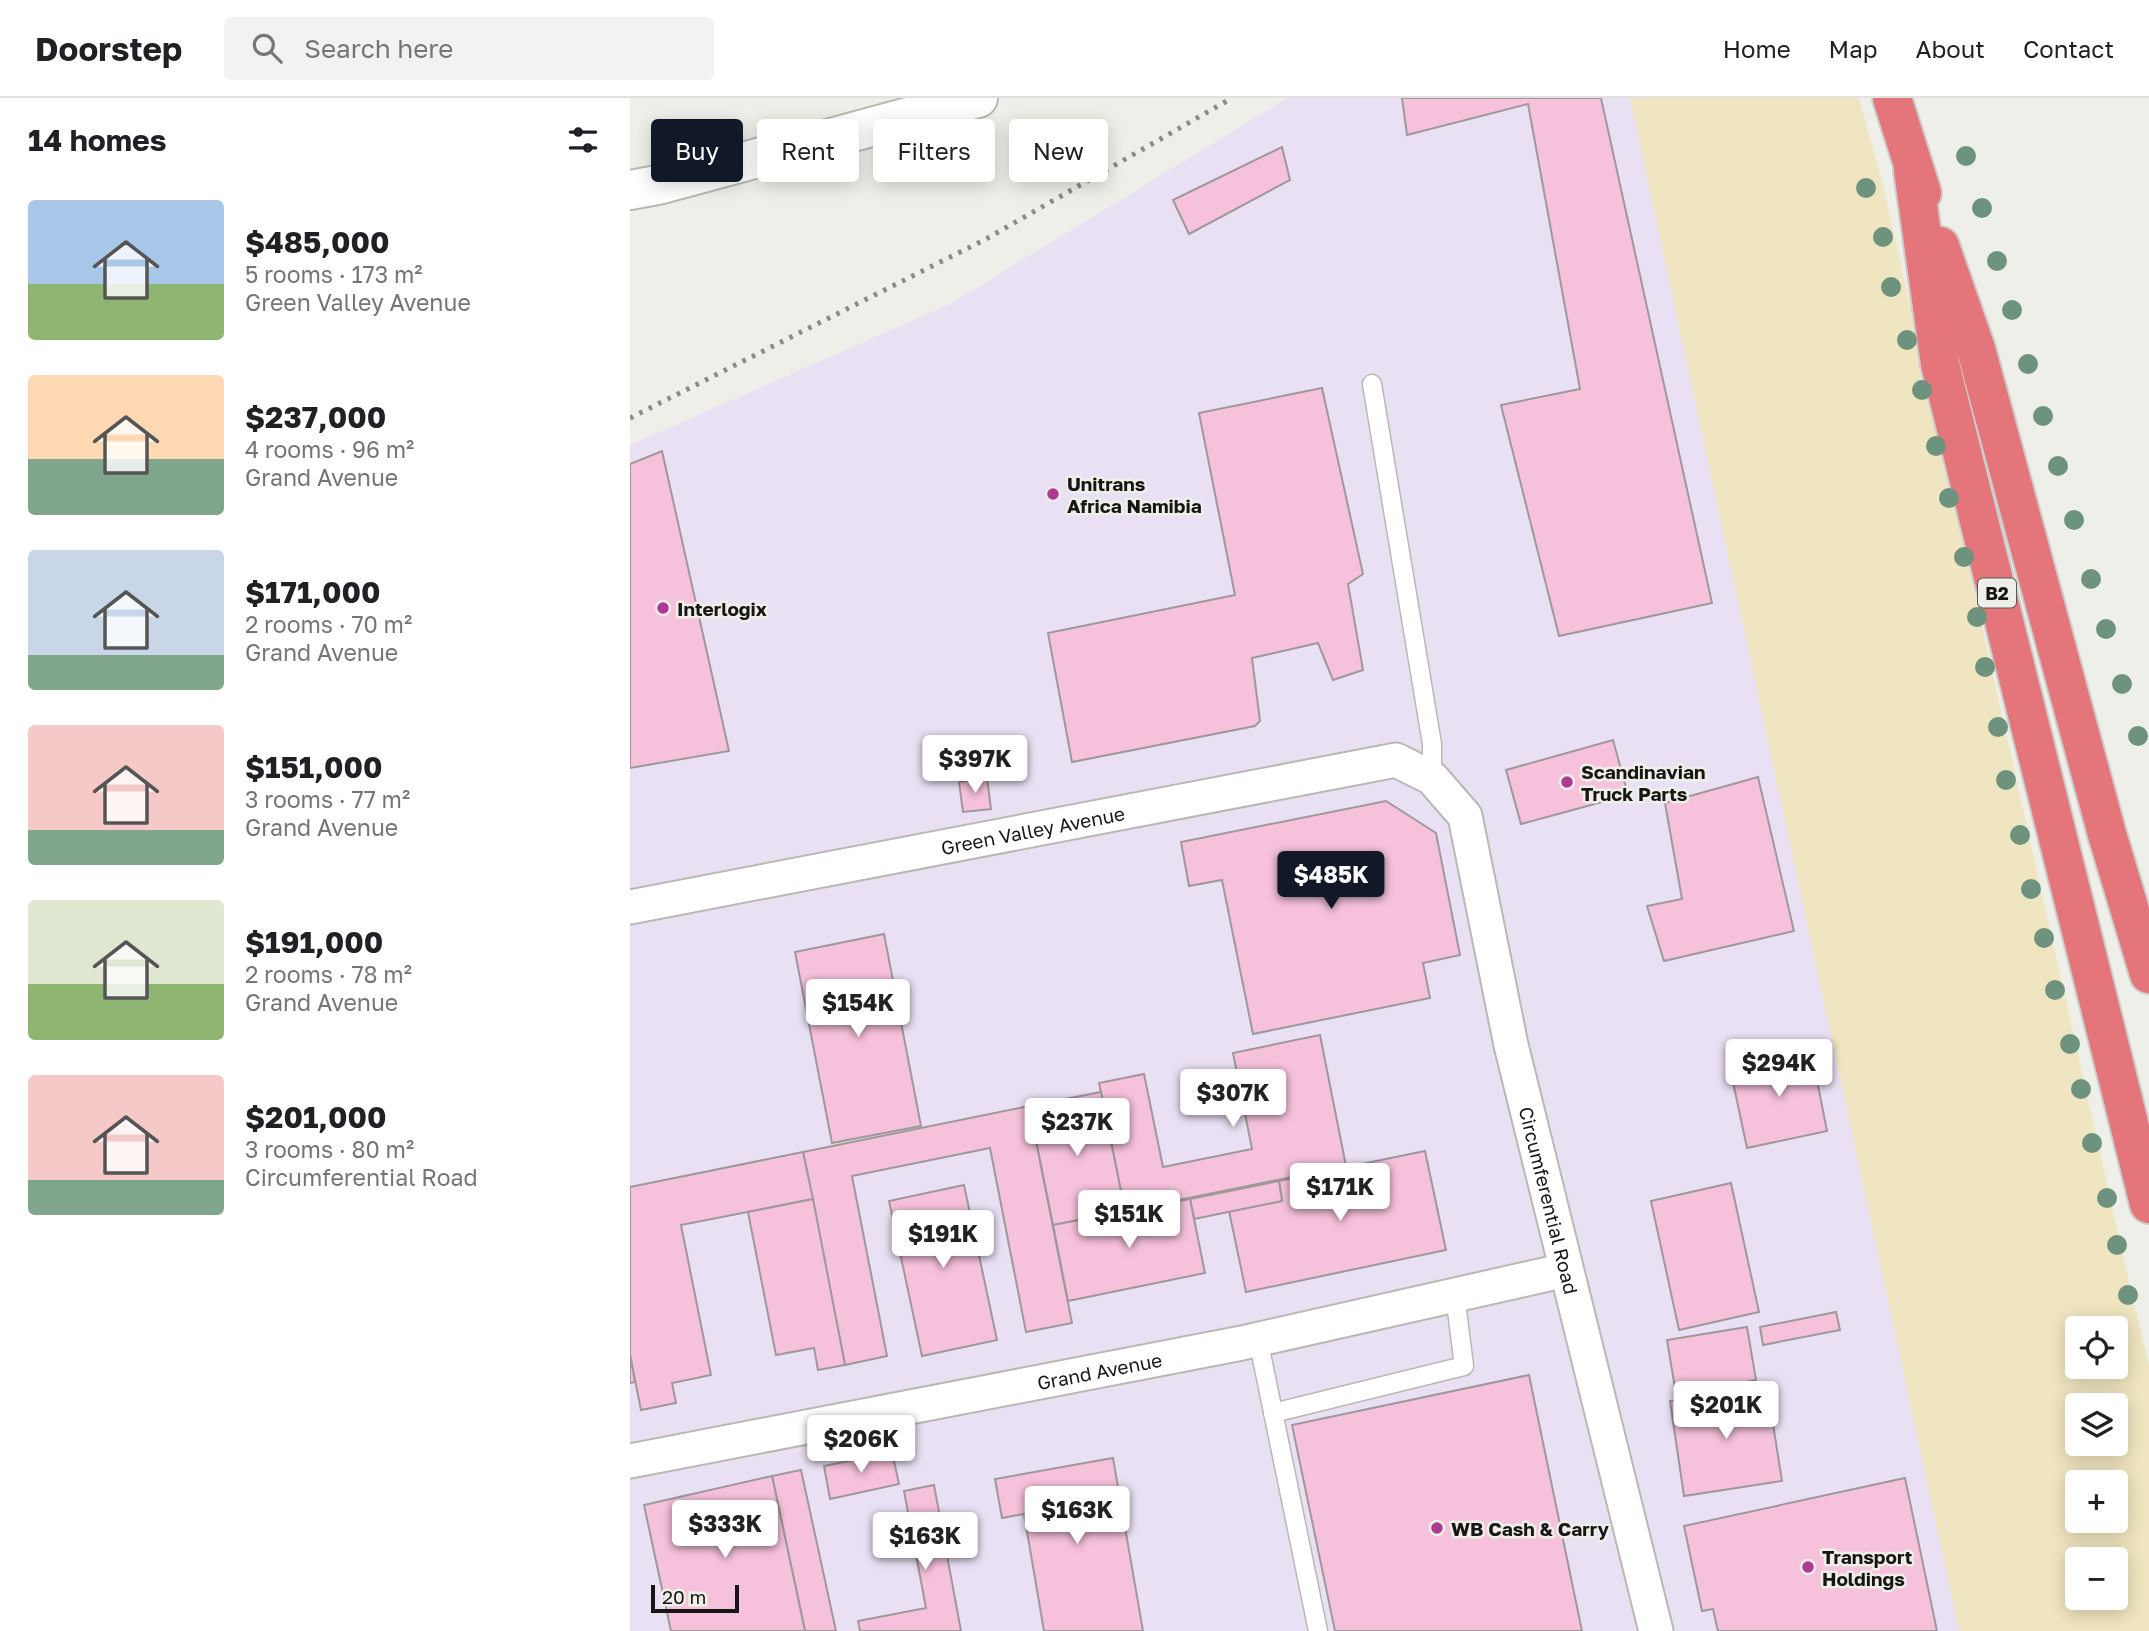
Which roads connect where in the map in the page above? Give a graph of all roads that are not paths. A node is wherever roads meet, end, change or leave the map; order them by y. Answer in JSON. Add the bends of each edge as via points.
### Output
{"nodes":[{"id":1,"x":978,"y":98,"type":"edge"},
{"id":2,"x":1892,"y":98,"type":"edge"},
{"id":3,"x":1913,"y":170,"type":"junction"},
{"id":4,"x":630,"y":190,"type":"edge"},
{"id":5,"x":1372,"y":384,"type":"dead end"},
{"id":6,"x":1432,"y":778,"type":"junction"},
{"id":7,"x":630,"y":907,"type":"edge"},
{"id":8,"x":2149,"y":974,"type":"edge"},
{"id":9,"x":2149,"y":1204,"type":"edge"},
{"id":10,"x":1566,"y":1270,"type":"junction"},
{"id":11,"x":1455,"y":1295,"type":"junction"},
{"id":12,"x":1258,"y":1339,"type":"junction"},
{"id":13,"x":1273,"y":1412,"type":"junction"},
{"id":14,"x":630,"y":1461,"type":"edge"},
{"id":15,"x":1318,"y":1631,"type":"edge"},
{"id":16,"x":1656,"y":1631,"type":"edge"}],
"edges":[{"from":1,"to":4,"type":"street"},
{"from":2,"to":3,"type":"highway","number":"B2"},
{"from":3,"to":8,"type":"highway","number":"B2","via":[[1976,349]]},
{"from":3,"to":9,"type":"highway","number":"B2","via":[[1940,364]]},
{"from":5,"to":6,"type":"lane","via":[[1432,744]]},
{"from":6,"to":7,"type":"street","name":"Green Valley Avenue","via":[[1396,760]]},
{"from":6,"to":10,"type":"street","name":"Circumferential Road","via":[[1465,816],[1511,1045]]},
{"from":10,"to":11,"type":"street","name":"Grand Avenue"},
{"from":10,"to":16,"type":"street","name":"Circumferential Road"},
{"from":11,"to":12,"type":"street","name":"Grand Avenue"},
{"from":11,"to":13,"type":"lane","via":[[1464,1366]]},
{"from":12,"to":13,"type":"lane"},
{"from":12,"to":14,"type":"street","name":"Grand Avenue"},
{"from":13,"to":15,"type":"lane"}]}
